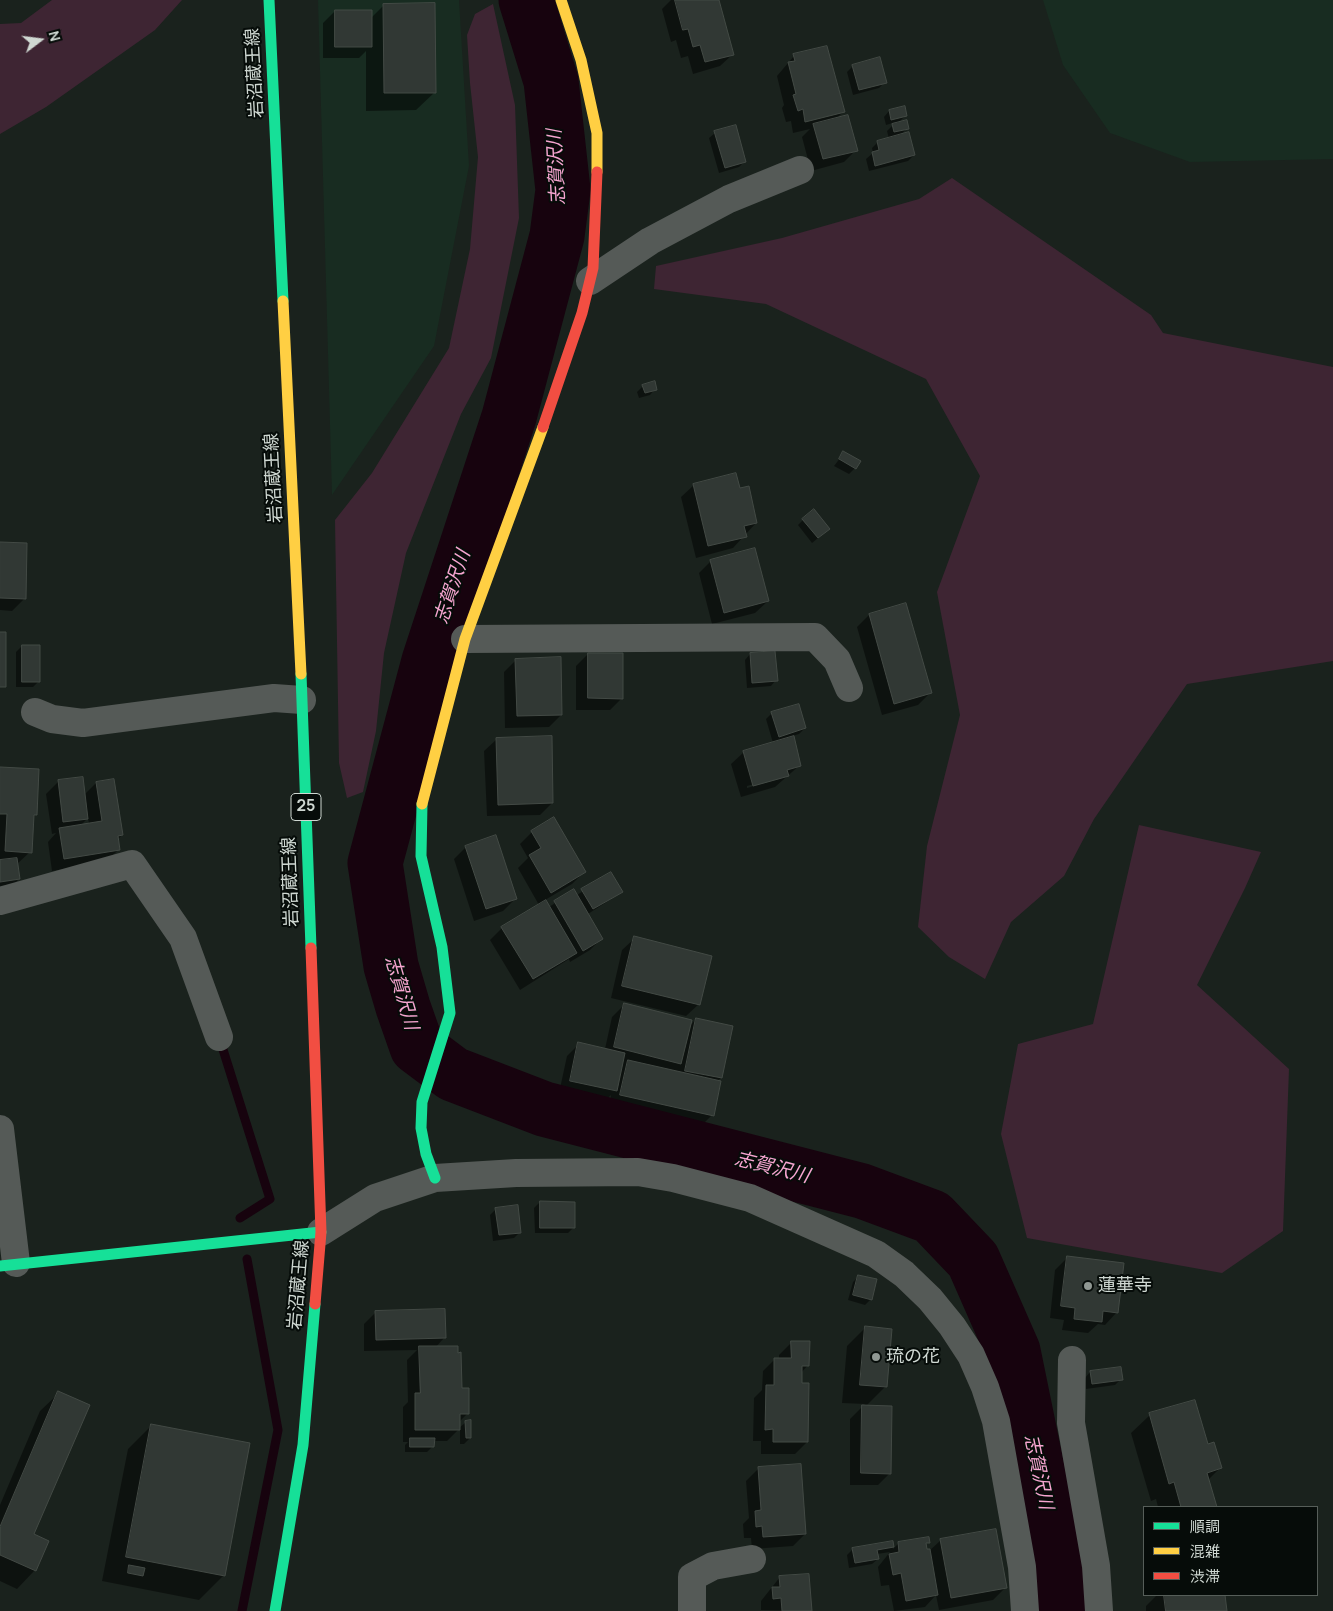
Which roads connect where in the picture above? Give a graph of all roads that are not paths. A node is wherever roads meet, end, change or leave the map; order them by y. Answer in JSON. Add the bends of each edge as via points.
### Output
{"nodes":[{"id":1,"x":269,"y":0,"type":"edge"},
{"id":2,"x":560,"y":0,"type":"edge"},
{"id":3,"x":800,"y":170,"type":"dead end"},
{"id":4,"x":590,"y":281,"type":"junction"},
{"id":5,"x":465,"y":639,"type":"junction"},
{"id":6,"x":849,"y":688,"type":"dead end"},
{"id":7,"x":302,"y":700,"type":"junction"},
{"id":8,"x":35,"y":712,"type":"dead end"},
{"id":9,"x":0,"y":901,"type":"edge"},
{"id":10,"x":219,"y":1037,"type":"dead end"},
{"id":11,"x":0,"y":1129,"type":"edge"},
{"id":12,"x":435,"y":1178,"type":"junction"},
{"id":13,"x":321,"y":1232,"type":"junction"},
{"id":14,"x":8,"y":1264,"type":"edge"},
{"id":15,"x":1072,"y":1360,"type":"dead end"},
{"id":16,"x":752,"y":1559,"type":"dead end"},
{"id":17,"x":275,"y":1611,"type":"edge"},
{"id":18,"x":692,"y":1611,"type":"edge"},
{"id":19,"x":1025,"y":1611,"type":"edge"},
{"id":20,"x":1099,"y":1611,"type":"edge"}],
"edges":[{"from":1,"to":7,"type":"main road","name":"岩沼蔵王線","number":"25"},
{"from":2,"to":4,"type":"main road","via":[[581,60],[597,133],[597,214]]},
{"from":3,"to":4,"type":"street","via":[[720,204],[650,241]]},
{"from":4,"to":5,"type":"main road","via":[[539,440]]},
{"from":5,"to":6,"type":"street","via":[[815,637],[838,660]]},
{"from":5,"to":12,"type":"main road","via":[[428,773],[420,821],[422,856],[442,947],[450,1013],[422,1102],[421,1128]]},
{"from":7,"to":8,"type":"street","via":[[274,698],[83,723],[52,720]]},
{"from":7,"to":13,"type":"main road","name":"岩沼蔵王線","number":"25"},
{"from":9,"to":10,"type":"street","via":[[132,864],[183,938]]},
{"from":11,"to":14,"type":"street"},
{"from":12,"to":13,"type":"street","via":[[375,1198]]},
{"from":12,"to":19,"type":"street","via":[[516,1173],[638,1172],[673,1178],[750,1198],[876,1254],[904,1274],[930,1298],[952,1326],[985,1387],[996,1421],[1022,1567]]},
{"from":13,"to":14,"type":"main road"},
{"from":13,"to":17,"type":"main road","name":"岩沼蔵王線","number":"25","via":[[303,1445]]},
{"from":15,"to":20,"type":"street","via":[[1071,1423],[1096,1566]]},
{"from":16,"to":18,"type":"street","via":[[713,1566],[692,1577]]}]}
